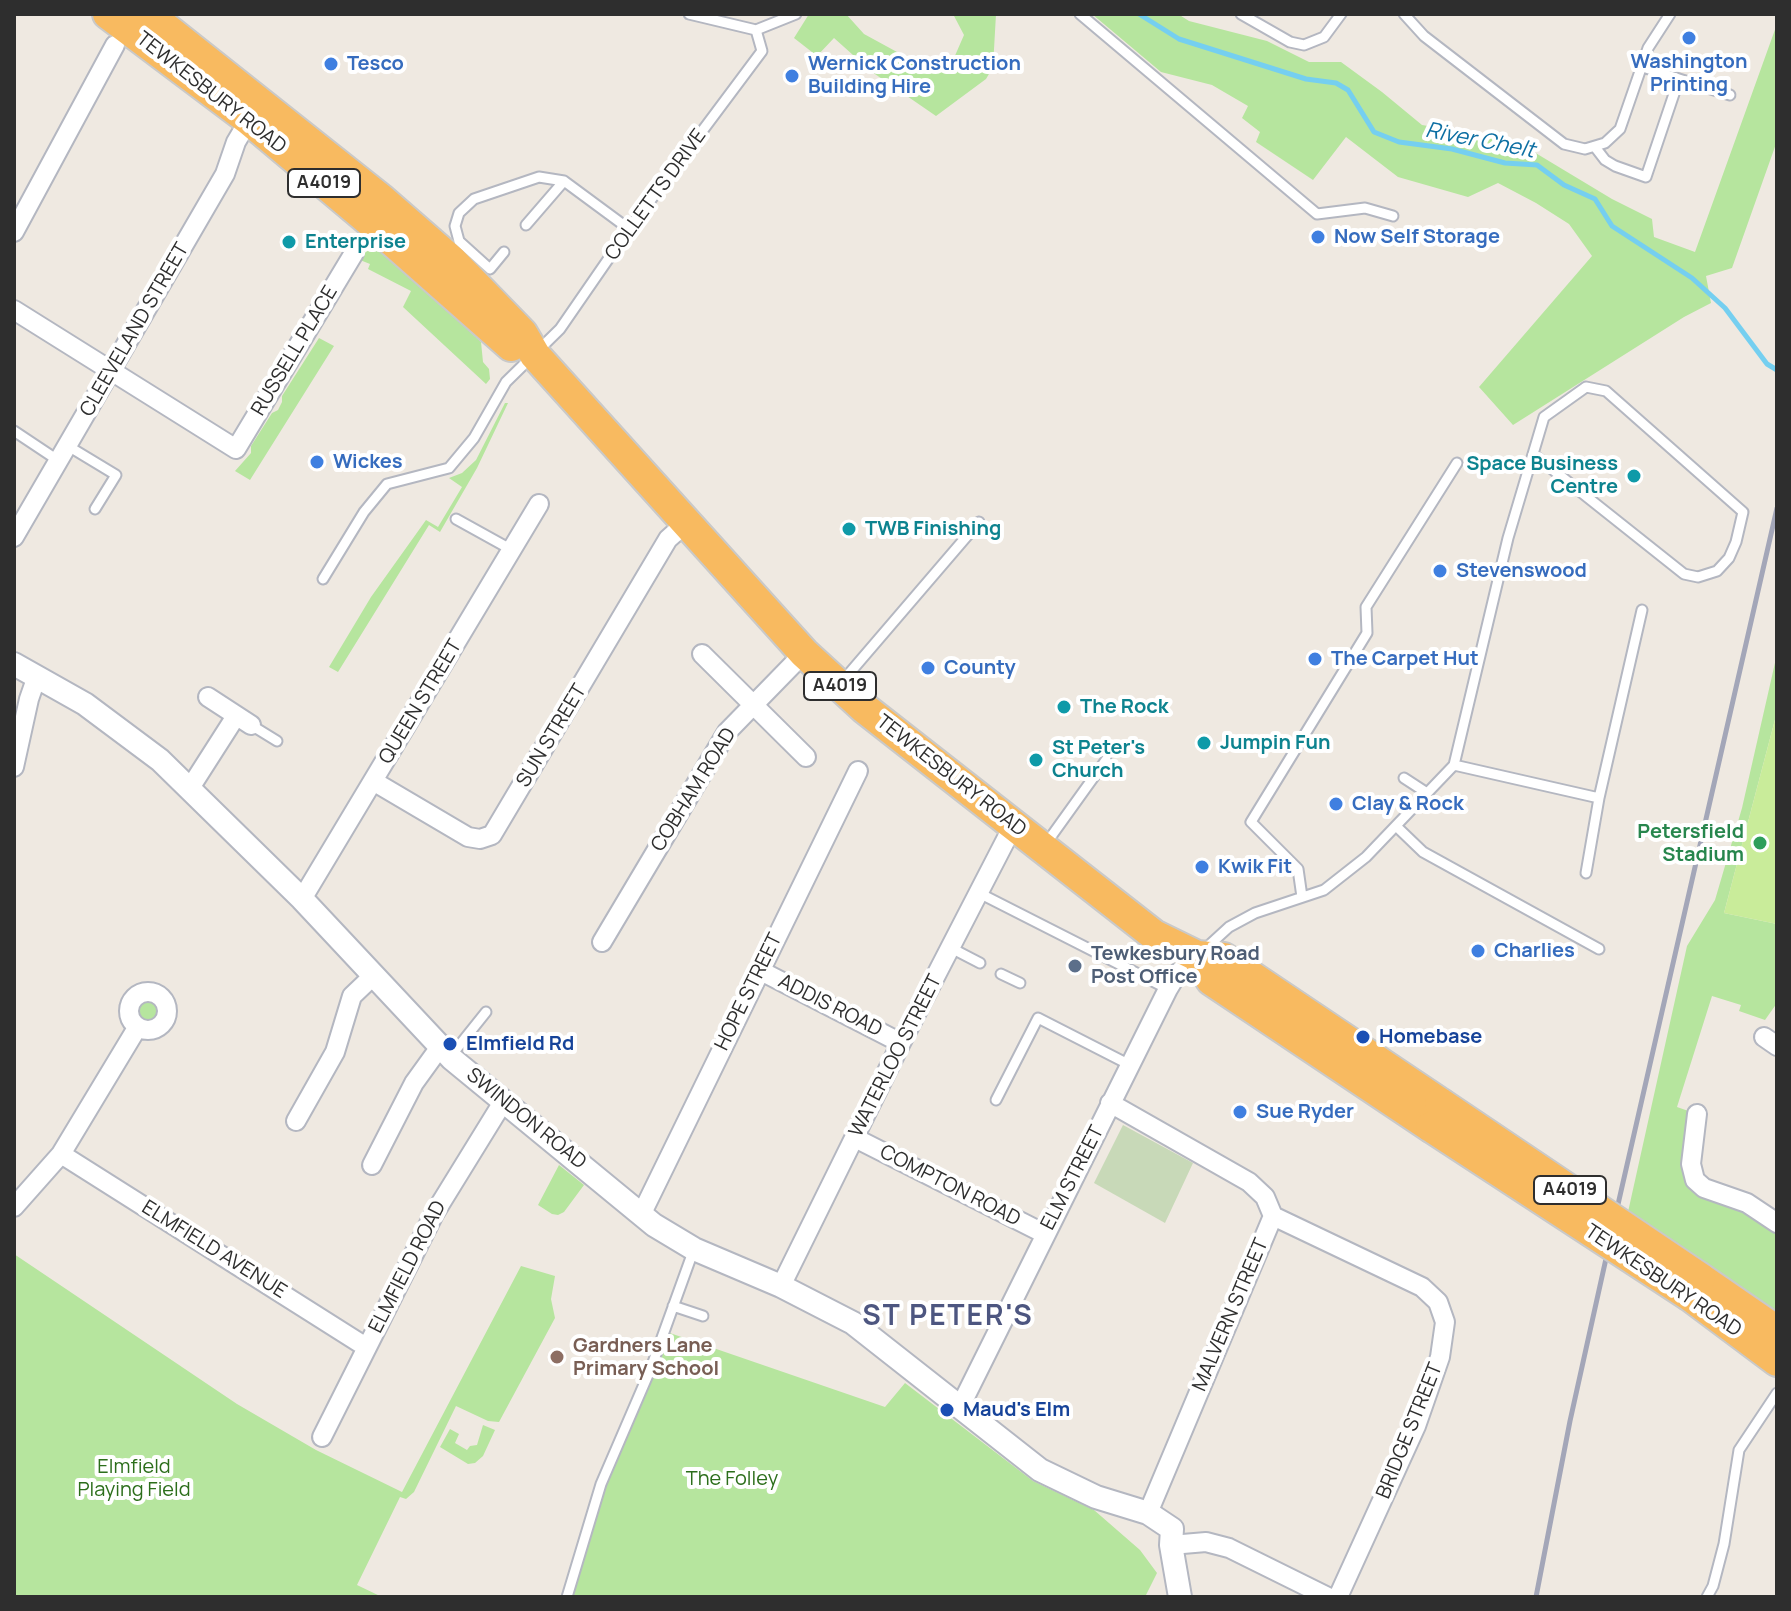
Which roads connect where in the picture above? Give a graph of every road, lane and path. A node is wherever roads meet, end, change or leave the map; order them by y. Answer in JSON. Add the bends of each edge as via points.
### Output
{"nodes":[{"id":1,"x":108,"y":14,"type":"edge"},
{"id":2,"x":148,"y":14,"type":"edge"},
{"id":3,"x":689,"y":14,"type":"edge"},
{"id":4,"x":796,"y":14,"type":"edge"},
{"id":5,"x":1080,"y":14,"type":"edge"},
{"id":6,"x":1241,"y":14,"type":"edge"},
{"id":7,"x":1341,"y":14,"type":"edge"},
{"id":8,"x":1404,"y":14,"type":"edge"},
{"id":9,"x":1670,"y":14,"type":"edge"},
{"id":10,"x":756,"y":30,"type":"junction"},
{"id":11,"x":115,"y":45,"type":"dead end"},
{"id":12,"x":1640,"y":66,"type":"junction"},
{"id":13,"x":1679,"y":79,"type":"junction"},
{"id":14,"x":1730,"y":95,"type":"dead end"},
{"id":15,"x":249,"y":120,"type":"junction"},
{"id":16,"x":1595,"y":147,"type":"junction"},
{"id":17,"x":564,"y":181,"type":"junction"},
{"id":18,"x":1393,"y":216,"type":"dead end"},
{"id":19,"x":526,"y":225,"type":"dead end"},
{"id":20,"x":629,"y":229,"type":"junction"},
{"id":21,"x":14,"y":232,"type":"edge"},
{"id":22,"x":504,"y":252,"type":"dead end"},
{"id":23,"x":354,"y":253,"type":"dead end"},
{"id":24,"x":14,"y":310,"type":"edge"},
{"id":25,"x":535,"y":355,"type":"junction"},
{"id":26,"x":112,"y":371,"type":"junction"},
{"id":27,"x":14,"y":431,"type":"edge"},
{"id":28,"x":64,"y":454,"type":"junction"},
{"id":29,"x":1533,"y":454,"type":"junction"},
{"id":30,"x":1457,"y":463,"type":"dead end"},
{"id":31,"x":539,"y":504,"type":"dead end"},
{"id":32,"x":95,"y":509,"type":"dead end"},
{"id":33,"x":456,"y":519,"type":"dead end"},
{"id":34,"x":979,"y":522,"type":"dead end"},
{"id":35,"x":686,"y":523,"type":"junction"},
{"id":36,"x":14,"y":537,"type":"edge"},
{"id":37,"x":512,"y":550,"type":"junction"},
{"id":38,"x":323,"y":579,"type":"dead end"},
{"id":39,"x":1642,"y":610,"type":"dead end"},
{"id":40,"x":804,"y":653,"type":"junction"},
{"id":41,"x":702,"y":654,"type":"dead end"},
{"id":42,"x":14,"y":664,"type":"edge"},
{"id":43,"x":37,"y":676,"type":"junction"},
{"id":44,"x":840,"y":686,"type":"junction"},
{"id":45,"x":208,"y":697,"type":"dead end"},
{"id":46,"x":754,"y":705,"type":"junction"},
{"id":47,"x":244,"y":720,"type":"junction"},
{"id":48,"x":277,"y":741,"type":"dead end"},
{"id":49,"x":806,"y":757,"type":"dead end"},
{"id":50,"x":1106,"y":760,"type":"dead end"},
{"id":51,"x":1454,"y":765,"type":"junction"},
{"id":52,"x":14,"y":767,"type":"edge"},
{"id":53,"x":858,"y":771,"type":"dead end"},
{"id":54,"x":1404,"y":778,"type":"dead end"},
{"id":55,"x":373,"y":781,"type":"junction"},
{"id":56,"x":190,"y":788,"type":"junction"},
{"id":57,"x":1427,"y":793,"type":"junction"},
{"id":58,"x":1599,"y":798,"type":"junction"},
{"id":59,"x":1013,"y":826,"type":"junction"},
{"id":60,"x":1397,"y":827,"type":"junction"},
{"id":61,"x":1043,"y":847,"type":"junction"},
{"id":62,"x":1586,"y":873,"type":"dead end"},
{"id":63,"x":979,"y":893,"type":"junction"},
{"id":64,"x":1302,"y":897,"type":"junction"},
{"id":65,"x":302,"y":899,"type":"junction"},
{"id":66,"x":602,"y":942,"type":"dead end"},
{"id":67,"x":951,"y":948,"type":"junction"},
{"id":68,"x":1599,"y":949,"type":"dead end"},
{"id":69,"x":1197,"y":956,"type":"junction"},
{"id":70,"x":980,"y":963,"type":"dead end"},
{"id":71,"x":759,"y":970,"type":"junction"},
{"id":72,"x":1001,"y":974,"type":"dead end"},
{"id":73,"x":373,"y":976,"type":"junction"},
{"id":74,"x":1020,"y":983,"type":"dead end"},
{"id":75,"x":1168,"y":989,"type":"junction"},
{"id":76,"x":486,"y":1012,"type":"dead end"},
{"id":77,"x":137,"y":1028,"type":"dead end"},
{"id":78,"x":901,"y":1043,"type":"junction"},
{"id":79,"x":445,"y":1052,"type":"junction"},
{"id":80,"x":1130,"y":1065,"type":"junction"},
{"id":81,"x":996,"y":1100,"type":"dead end"},
{"id":82,"x":503,"y":1102,"type":"junction"},
{"id":83,"x":1110,"y":1103,"type":"junction"},
{"id":84,"x":1697,"y":1114,"type":"dead end"},
{"id":85,"x":296,"y":1121,"type":"dead end"},
{"id":86,"x":855,"y":1138,"type":"junction"},
{"id":87,"x":61,"y":1154,"type":"junction"},
{"id":88,"x":372,"y":1165,"type":"dead end"},
{"id":89,"x":14,"y":1207,"type":"edge"},
{"id":90,"x":642,"y":1213,"type":"junction"},
{"id":91,"x":1273,"y":1216,"type":"junction"},
{"id":92,"x":1777,"y":1223,"type":"edge"},
{"id":93,"x":1045,"y":1234,"type":"junction"},
{"id":94,"x":694,"y":1249,"type":"junction"},
{"id":95,"x":781,"y":1286,"type":"junction"},
{"id":96,"x":1695,"y":1287,"type":"junction"},
{"id":97,"x":673,"y":1306,"type":"junction"},
{"id":98,"x":703,"y":1316,"type":"dead end"},
{"id":99,"x":1777,"y":1331,"type":"edge"},
{"id":100,"x":366,"y":1347,"type":"junction"},
{"id":101,"x":1777,"y":1361,"type":"edge"},
{"id":102,"x":1777,"y":1393,"type":"edge"},
{"id":103,"x":960,"y":1407,"type":"junction"},
{"id":104,"x":322,"y":1437,"type":"dead end"},
{"id":105,"x":1096,"y":1497,"type":"junction"},
{"id":106,"x":1148,"y":1513,"type":"junction"},
{"id":107,"x":1171,"y":1545,"type":"junction"},
{"id":108,"x":567,"y":1597,"type":"edge"},
{"id":109,"x":1180,"y":1597,"type":"edge"},
{"id":110,"x":1328,"y":1597,"type":"edge"},
{"id":111,"x":1338,"y":1597,"type":"edge"},
{"id":112,"x":1707,"y":1597,"type":"edge"}],
"edges":[{"from":1,"to":15,"type":"highway","name":"TEWKESBURY ROAD","number":"A4019"},
{"from":2,"to":25,"type":"highway","name":"TEWKESBURY ROAD","number":"A4019","via":[[451,260],[522,333]]},
{"from":3,"to":10,"type":"lane"},
{"from":4,"to":10,"type":"lane"},
{"from":5,"to":18,"type":"lane","via":[[1317,214],[1365,208]]},
{"from":6,"to":7,"type":"lane","via":[[1304,45],[1324,37]]},
{"from":8,"to":16,"type":"lane","via":[[1424,36],[1564,144]]},
{"from":9,"to":12,"type":"lane"},
{"from":10,"to":20,"type":"lane","name":"COLLETTS DRIVE","via":[[762,51]]},
{"from":11,"to":21,"type":"street"},
{"from":12,"to":13,"type":"lane"},
{"from":12,"to":16,"type":"lane","via":[[1620,129]]},
{"from":13,"to":14,"type":"lane"},
{"from":13,"to":16,"type":"lane","via":[[1646,177],[1615,166]]},
{"from":15,"to":25,"type":"highway","name":"TEWKESBURY ROAD","number":"A4019","via":[[507,344]]},
{"from":15,"to":26,"type":"street","name":"CLEEVELAND STREET","via":[[225,174]]},
{"from":17,"to":19,"type":"lane"},
{"from":17,"to":20,"type":"lane"},
{"from":17,"to":22,"type":"lane","via":[[539,177],[468,202],[456,219],[459,241],[490,269]]},
{"from":20,"to":25,"type":"lane","name":"COLLETTS DRIVE","via":[[560,329]]},
{"from":23,"to":26,"type":"street","name":"RUSSELL PLACE","via":[[236,449]]},
{"from":24,"to":26,"type":"street"},
{"from":25,"to":35,"type":"highway","name":"TEWKESBURY ROAD","number":"A4019"},
{"from":25,"to":38,"type":"lane","name":"COLLETTS DRIVE","via":[[506,382],[474,438],[449,468],[387,484]]},
{"from":26,"to":28,"type":"street","name":"CLEEVELAND STREET"},
{"from":27,"to":28,"type":"lane"},
{"from":28,"to":32,"type":"lane","via":[[116,475]]},
{"from":28,"to":36,"type":"street","name":"CLEEVELAND STREET"},
{"from":29,"to":29,"type":"lane","via":[[1544,417],[1586,387],[1606,391],[1743,512],[1729,558],[1717,571],[1698,577],[1684,574]]},
{"from":29,"to":51,"type":"lane"},
{"from":30,"to":64,"type":"lane","via":[[1366,607],[1367,633],[1251,822],[1298,869]]},
{"from":31,"to":37,"type":"street","name":"QUEEN STREET"},
{"from":33,"to":37,"type":"lane"},
{"from":34,"to":44,"type":"lane"},
{"from":35,"to":40,"type":"highway","name":"TEWKESBURY ROAD","number":"A4019"},
{"from":35,"to":55,"type":"street","name":"SUN STREET","via":[[668,539],[492,835],[468,837]]},
{"from":37,"to":55,"type":"street","name":"QUEEN STREET"},
{"from":39,"to":58,"type":"lane"},
{"from":40,"to":44,"type":"highway","name":"TEWKESBURY ROAD","number":"A4019"},
{"from":40,"to":46,"type":"street","name":"COBHAM ROAD"},
{"from":41,"to":46,"type":"street"},
{"from":42,"to":43,"type":"street","name":"SWINDON ROAD"},
{"from":43,"to":52,"type":"street"},
{"from":43,"to":56,"type":"street","name":"SWINDON ROAD","via":[[107,719]]},
{"from":44,"to":59,"type":"highway","name":"TEWKESBURY ROAD","number":"A4019"},
{"from":45,"to":47,"type":"street"},
{"from":46,"to":49,"type":"street"},
{"from":46,"to":66,"type":"street","name":"COBHAM ROAD","via":[[727,732]]},
{"from":47,"to":48,"type":"lane"},
{"from":47,"to":56,"type":"street"},
{"from":50,"to":61,"type":"lane"},
{"from":51,"to":57,"type":"lane"},
{"from":51,"to":58,"type":"lane"},
{"from":53,"to":71,"type":"street","name":"HOPE STREET"},
{"from":54,"to":57,"type":"lane"},
{"from":55,"to":65,"type":"street","name":"QUEEN STREET"},
{"from":56,"to":65,"type":"street","name":"SWINDON ROAD"},
{"from":57,"to":60,"type":"lane"},
{"from":58,"to":62,"type":"lane"},
{"from":59,"to":61,"type":"highway","name":"TEWKESBURY ROAD","number":"A4019"},
{"from":59,"to":63,"type":"street","name":"WATERLOO STREET"},
{"from":60,"to":64,"type":"lane","via":[[1324,890]]},
{"from":60,"to":68,"type":"lane","via":[[1423,852]]},
{"from":61,"to":69,"type":"highway","name":"TEWKESBURY ROAD","number":"A4019","via":[[1154,935]]},
{"from":63,"to":67,"type":"street","name":"WATERLOO STREET"},
{"from":63,"to":75,"type":"lane"},
{"from":64,"to":69,"type":"lane","via":[[1229,927]]},
{"from":65,"to":73,"type":"street","name":"SWINDON ROAD"},
{"from":67,"to":70,"type":"lane"},
{"from":67,"to":78,"type":"street","name":"WATERLOO STREET"},
{"from":69,"to":75,"type":"street","name":"ELM STREET"},
{"from":69,"to":96,"type":"highway","name":"TEWKESBURY ROAD","number":"A4019","bridge":true,"via":[[1224,958],[1436,1115]]},
{"from":71,"to":78,"type":"street","name":"ADDIS ROAD"},
{"from":71,"to":90,"type":"street","name":"HOPE STREET"},
{"from":72,"to":74,"type":"lane"},
{"from":73,"to":79,"type":"street","name":"SWINDON ROAD"},
{"from":73,"to":85,"type":"street","via":[[352,996],[335,1052]]},
{"from":75,"to":80,"type":"street","name":"ELM STREET"},
{"from":76,"to":79,"type":"lane"},
{"from":77,"to":87,"type":"street"},
{"from":78,"to":86,"type":"street","name":"WATERLOO STREET"},
{"from":79,"to":82,"type":"street","name":"SWINDON ROAD"},
{"from":79,"to":88,"type":"street","via":[[414,1083]]},
{"from":80,"to":81,"type":"lane","via":[[1038,1018]]},
{"from":80,"to":83,"type":"street","name":"ELM STREET"},
{"from":82,"to":90,"type":"street","name":"SWINDON ROAD"},
{"from":82,"to":100,"type":"street","name":"ELMFIELD ROAD","via":[[434,1214]]},
{"from":83,"to":91,"type":"street","name":"MALVERN STREET","via":[[1249,1182],[1265,1197]]},
{"from":83,"to":93,"type":"street","name":"ELM STREET"},
{"from":84,"to":92,"type":"street","via":[[1691,1153],[1695,1180]]},
{"from":86,"to":93,"type":"street","name":"COMPTON ROAD"},
{"from":86,"to":95,"type":"street","name":"WATERLOO STREET"},
{"from":87,"to":89,"type":"street"},
{"from":87,"to":100,"type":"street","name":"ELMFIELD AVENUE"},
{"from":90,"to":94,"type":"street","name":"SWINDON ROAD"},
{"from":91,"to":106,"type":"street","name":"MALVERN STREET"},
{"from":91,"to":111,"type":"street","name":"BRIDGE STREET","via":[[1422,1287],[1438,1302],[1445,1322],[1440,1357],[1416,1426]]},
{"from":93,"to":103,"type":"street","name":"ELM STREET"},
{"from":94,"to":95,"type":"street","name":"SWINDON ROAD"},
{"from":94,"to":97,"type":"lane"},
{"from":95,"to":103,"type":"street","name":"SWINDON ROAD","via":[[853,1323]]},
{"from":96,"to":99,"type":"highway","name":"TEWKESBURY ROAD","number":"A4019"},
{"from":96,"to":101,"type":"highway","name":"TEWKESBURY ROAD","number":"A4019"},
{"from":97,"to":98,"type":"lane"},
{"from":97,"to":108,"type":"lane","via":[[601,1484]]},
{"from":100,"to":104,"type":"street","name":"ELMFIELD ROAD"},
{"from":102,"to":112,"type":"lane","via":[[1739,1450],[1724,1544]]},
{"from":103,"to":105,"type":"street","name":"SWINDON ROAD","via":[[1040,1470]]},
{"from":105,"to":106,"type":"street","name":"SWINDON ROAD"},
{"from":105,"to":107,"type":"street","name":"SWINDON ROAD"},
{"from":106,"to":107,"type":"street","via":[[1172,1529]]},
{"from":107,"to":109,"type":"street"},
{"from":107,"to":110,"type":"street","via":[[1206,1542],[1229,1548]]}]}
